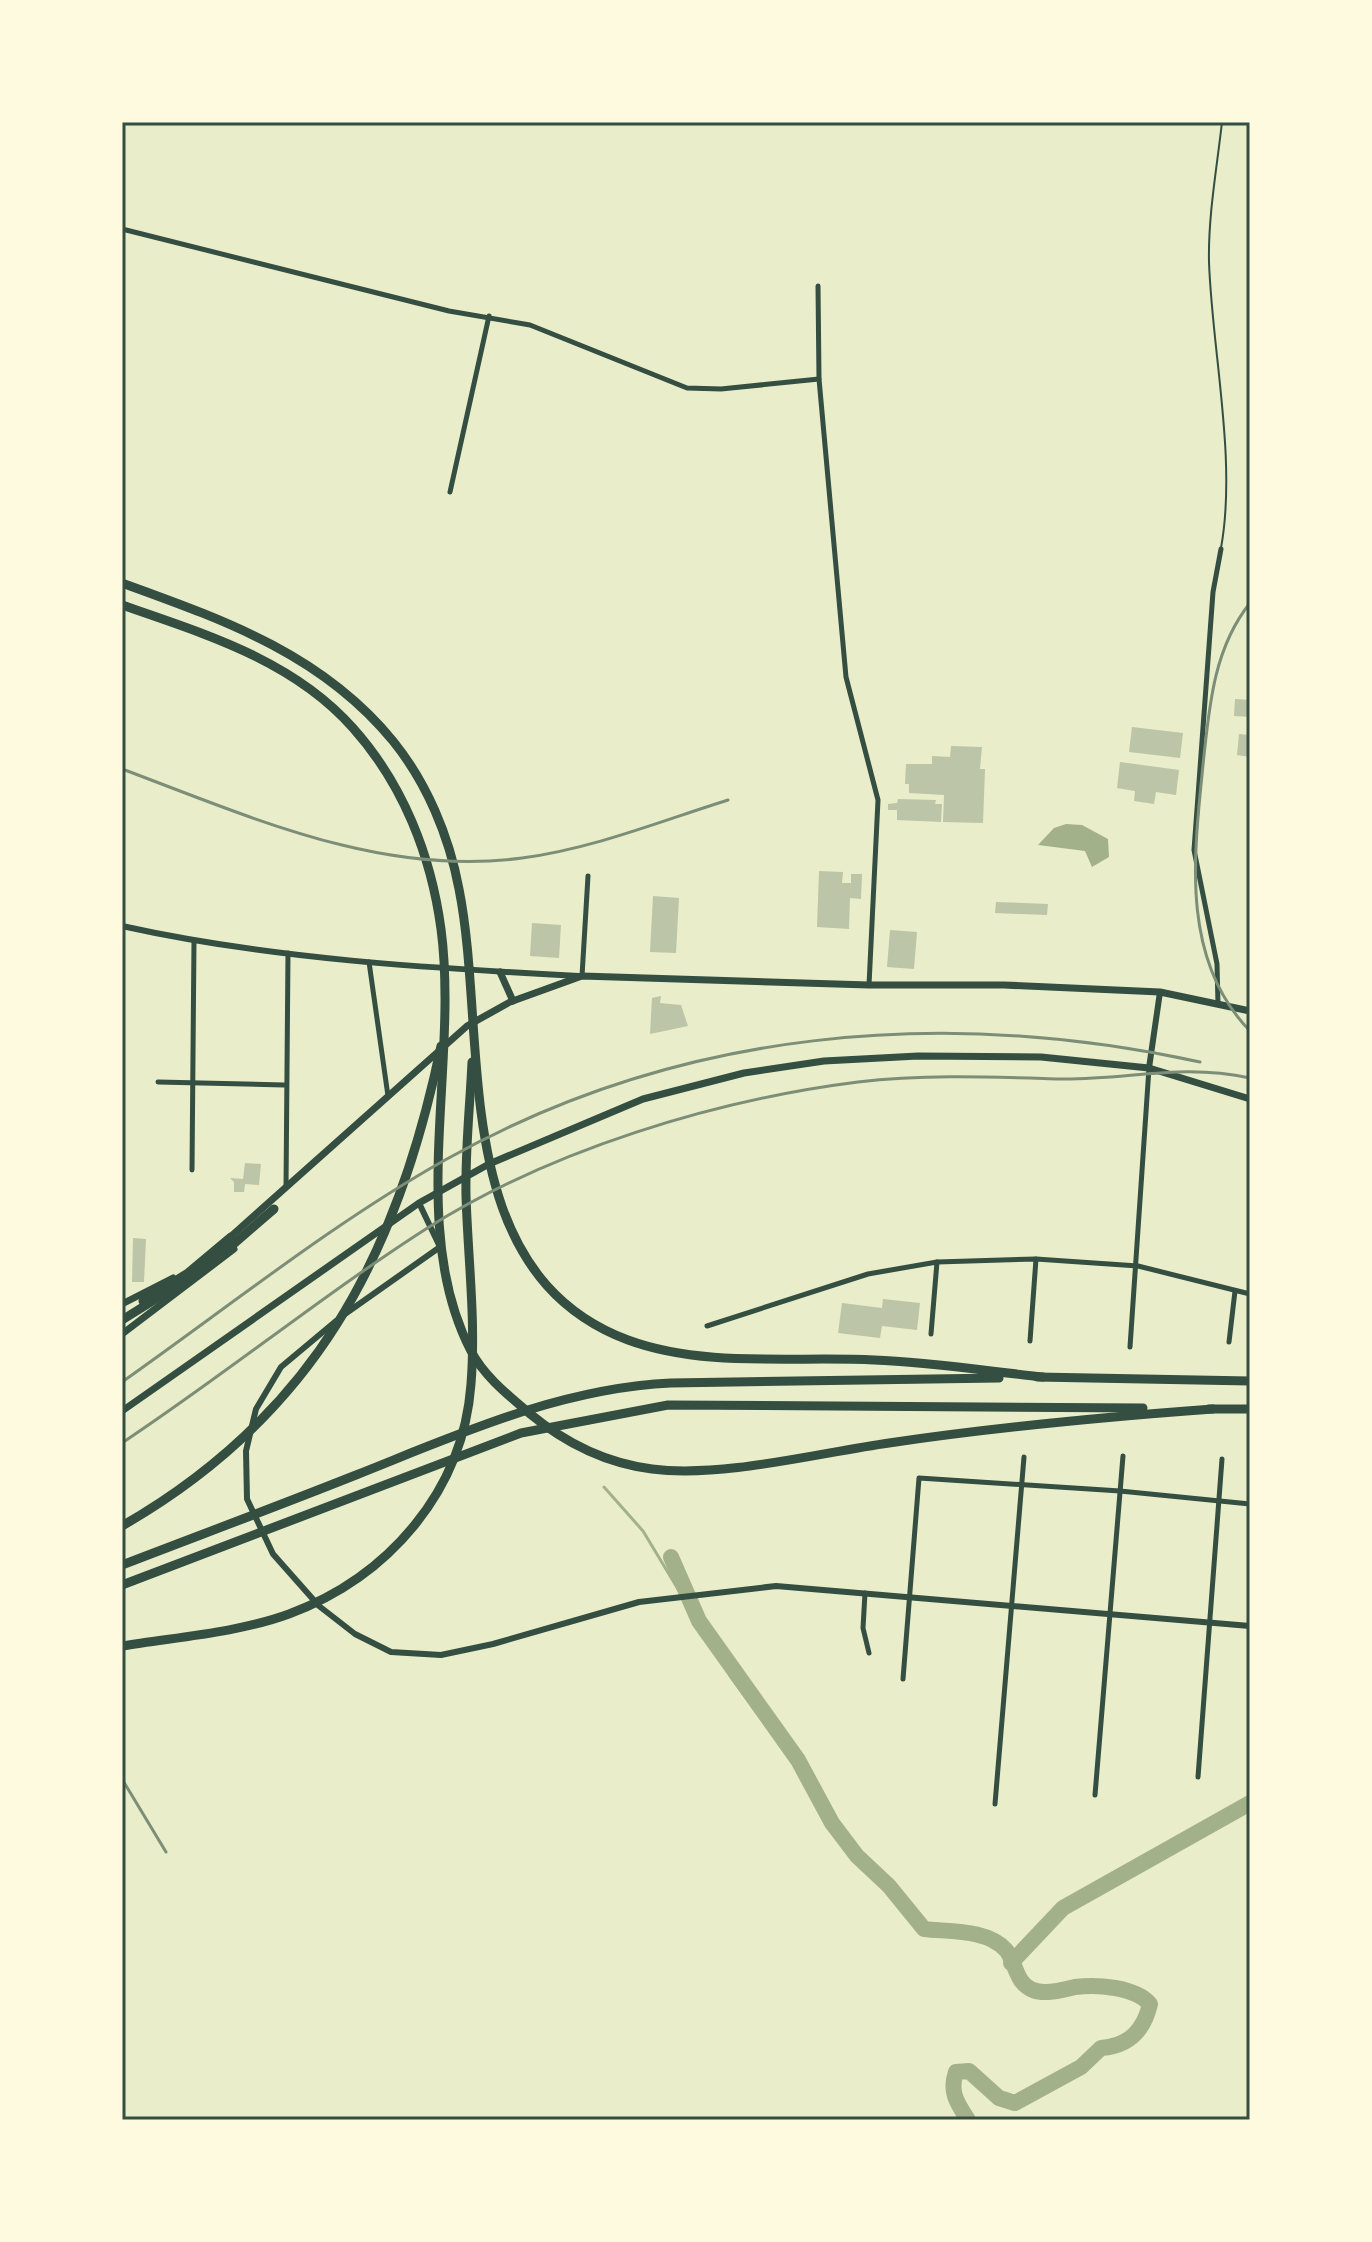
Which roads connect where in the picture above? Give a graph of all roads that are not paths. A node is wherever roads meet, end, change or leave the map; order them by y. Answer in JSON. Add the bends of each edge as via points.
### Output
{"nodes":[{"id":1,"x":1222,"y":122,"type":"edge"},
{"id":2,"x":122,"y":229,"type":"edge"},
{"id":3,"x":818,"y":286,"type":"dead end"},
{"id":4,"x":489,"y":316,"type":"junction"},
{"id":5,"x":819,"y":379,"type":"junction"},
{"id":6,"x":450,"y":492,"type":"dead end"},
{"id":7,"x":1221,"y":549,"type":"joint"},
{"id":8,"x":122,"y":583,"type":"edge"},
{"id":9,"x":122,"y":605,"type":"edge"},
{"id":10,"x":588,"y":876,"type":"dead end"},
{"id":11,"x":122,"y":926,"type":"edge"},
{"id":12,"x":194,"y":940,"type":"junction"},
{"id":13,"x":288,"y":953,"type":"junction"},
{"id":14,"x":369,"y":962,"type":"junction"},
{"id":15,"x":500,"y":972,"type":"junction"},
{"id":16,"x":582,"y":976,"type":"junction"},
{"id":17,"x":869,"y":985,"type":"junction"},
{"id":18,"x":1160,"y":992,"type":"junction"},
{"id":19,"x":513,"y":1001,"type":"junction"},
{"id":20,"x":1218,"y":1005,"type":"junction"},
{"id":21,"x":1250,"y":1011,"type":"edge"},
{"id":22,"x":446,"y":1015,"type":"junction"},
{"id":23,"x":473,"y":1030,"type":"junction"},
{"id":24,"x":1149,"y":1068,"type":"junction"},
{"id":25,"x":158,"y":1082,"type":"dead end"},
{"id":26,"x":191,"y":1083,"type":"junction"},
{"id":27,"x":284,"y":1085,"type":"junction"},
{"id":28,"x":388,"y":1097,"type":"junction"},
{"id":29,"x":1250,"y":1099,"type":"edge"},
{"id":30,"x":192,"y":1170,"type":"dead end"},
{"id":31,"x":286,"y":1192,"type":"junction"},
{"id":32,"x":419,"y":1203,"type":"junction"},
{"id":33,"x":274,"y":1209,"type":"junction"},
{"id":34,"x":231,"y":1237,"type":"junction"},
{"id":35,"x":1036,"y":1259,"type":"junction"},
{"id":36,"x":937,"y":1262,"type":"junction"},
{"id":37,"x":1138,"y":1266,"type":"junction"},
{"id":38,"x":1235,"y":1291,"type":"junction"},
{"id":39,"x":1250,"y":1294,"type":"edge"},
{"id":40,"x":122,"y":1304,"type":"edge"},
{"id":41,"x":122,"y":1313,"type":"edge"},
{"id":42,"x":122,"y":1320,"type":"edge"},
{"id":43,"x":707,"y":1326,"type":"dead end"},
{"id":44,"x":122,"y":1334,"type":"edge"},
{"id":45,"x":931,"y":1334,"type":"dead end"},
{"id":46,"x":1030,"y":1341,"type":"dead end"},
{"id":47,"x":1229,"y":1342,"type":"dead end"},
{"id":48,"x":1130,"y":1347,"type":"dead end"},
{"id":49,"x":1043,"y":1377,"type":"junction"},
{"id":50,"x":1250,"y":1381,"type":"edge"},
{"id":51,"x":1213,"y":1409,"type":"junction"},
{"id":52,"x":1250,"y":1409,"type":"edge"},
{"id":53,"x":122,"y":1411,"type":"edge"},
{"id":54,"x":1123,"y":1456,"type":"dead end"},
{"id":55,"x":1024,"y":1457,"type":"dead end"},
{"id":56,"x":1222,"y":1459,"type":"dead end"},
{"id":57,"x":1021,"y":1484,"type":"junction"},
{"id":58,"x":1120,"y":1491,"type":"junction"},
{"id":59,"x":1219,"y":1501,"type":"junction"},
{"id":60,"x":1250,"y":1504,"type":"edge"},
{"id":61,"x":122,"y":1526,"type":"edge"},
{"id":62,"x":122,"y":1565,"type":"edge"},
{"id":63,"x":122,"y":1585,"type":"edge"},
{"id":64,"x":865,"y":1593,"type":"junction"},
{"id":65,"x":910,"y":1597,"type":"junction"},
{"id":66,"x":1011,"y":1607,"type":"junction"},
{"id":67,"x":1110,"y":1614,"type":"junction"},
{"id":68,"x":1210,"y":1623,"type":"junction"},
{"id":69,"x":1250,"y":1626,"type":"edge"},
{"id":70,"x":122,"y":1646,"type":"edge"},
{"id":71,"x":869,"y":1653,"type":"dead end"},
{"id":72,"x":903,"y":1679,"type":"dead end"},
{"id":73,"x":1198,"y":1777,"type":"dead end"},
{"id":74,"x":1095,"y":1795,"type":"dead end"},
{"id":75,"x":995,"y":1804,"type":"dead end"}],
"edges":[{"from":1,"to":7,"type":"lane","via":[[1209,259],[1222,408]]},
{"from":2,"to":4,"type":"street","via":[[449,311]]},
{"from":3,"to":5,"type":"street"},
{"from":4,"to":5,"type":"street","via":[[530,325],[687,388]]},
{"from":4,"to":6,"type":"street"},
{"from":5,"to":17,"type":"street","via":[[846,677],[878,800]]},
{"from":7,"to":20,"type":"street","via":[[1213,592],[1194,850],[1217,964]]},
{"from":8,"to":23,"type":"highway","via":[[285,649],[332,681],[392,740],[423,785],[455,867]]},
{"from":9,"to":22,"type":"highway","via":[[217,638],[274,665],[328,703],[370,749],[405,804],[434,886]]},
{"from":10,"to":16,"type":"street"},
{"from":11,"to":12,"type":"street"},
{"from":12,"to":13,"type":"street"},
{"from":12,"to":26,"type":"street"},
{"from":13,"to":14,"type":"street"},
{"from":13,"to":27,"type":"street"},
{"from":14,"to":15,"type":"street"},
{"from":14,"to":28,"type":"street"},
{"from":15,"to":16,"type":"street"},
{"from":15,"to":19,"type":"main road"},
{"from":16,"to":17,"type":"main road"},
{"from":16,"to":19,"type":"main road"},
{"from":17,"to":18,"type":"main road"},
{"from":18,"to":20,"type":"main road"},
{"from":18,"to":24,"type":"street"},
{"from":19,"to":28,"type":"main road","via":[[467,1026]]},
{"from":20,"to":21,"type":"main road"},
{"from":22,"to":51,"type":"highway","via":[[439,1219],[449,1294],[472,1354],[518,1403],[579,1448],[653,1469],[693,1471],[1033,1423]]},
{"from":22,"to":61,"type":"highway","via":[[410,1169],[373,1264],[343,1318],[258,1424],[203,1472]]},
{"from":23,"to":49,"type":"highway","via":[[493,1184],[510,1228],[534,1267],[575,1308],[616,1334],[651,1347],[724,1357],[879,1360]]},
{"from":23,"to":70,"type":"highway","via":[[466,1193],[471,1386],[459,1445],[433,1498],[388,1556],[314,1604],[274,1619]]},
{"from":24,"to":29,"type":"main road"},
{"from":24,"to":32,"type":"main road","via":[[1041,1057],[918,1056],[824,1061],[744,1073],[643,1099],[563,1130]]},
{"from":24,"to":37,"type":"street"},
{"from":25,"to":26,"type":"street"},
{"from":26,"to":27,"type":"street"},
{"from":26,"to":30,"type":"street"},
{"from":27,"to":31,"type":"street"},
{"from":28,"to":31,"type":"main road"},
{"from":31,"to":33,"type":"main road"},
{"from":31,"to":34,"type":"main road"},
{"from":32,"to":53,"type":"main road"},
{"from":32,"to":64,"type":"street","via":[[440,1247],[281,1367],[256,1409],[246,1451],[247,1499],[273,1554],[319,1606],[355,1634],[391,1652],[441,1655],[678,1595],[776,1586]]},
{"from":33,"to":42,"type":"highway","via":[[207,1267]]},
{"from":33,"to":44,"type":"main road","via":[[226,1257]]},
{"from":34,"to":40,"type":"main road","via":[[185,1271]]},
{"from":34,"to":41,"type":"highway","via":[[188,1273]]},
{"from":35,"to":36,"type":"street"},
{"from":35,"to":37,"type":"street"},
{"from":35,"to":46,"type":"street"},
{"from":36,"to":43,"type":"street","via":[[868,1274]]},
{"from":36,"to":45,"type":"street"},
{"from":37,"to":38,"type":"street"},
{"from":37,"to":48,"type":"street"},
{"from":38,"to":39,"type":"street"},
{"from":38,"to":47,"type":"street"},
{"from":49,"to":50,"type":"highway"},
{"from":49,"to":62,"type":"highway","via":[[629,1384],[486,1423]]},
{"from":51,"to":52,"type":"highway"},
{"from":51,"to":63,"type":"highway","via":[[638,1409],[521,1433]]},
{"from":54,"to":58,"type":"street"},
{"from":55,"to":57,"type":"street"},
{"from":56,"to":59,"type":"street"},
{"from":57,"to":58,"type":"street"},
{"from":57,"to":65,"type":"street","via":[[919,1478]]},
{"from":57,"to":66,"type":"street"},
{"from":58,"to":59,"type":"street"},
{"from":58,"to":67,"type":"street"},
{"from":59,"to":60,"type":"street"},
{"from":59,"to":68,"type":"street"},
{"from":64,"to":65,"type":"street"},
{"from":64,"to":71,"type":"street","via":[[863,1628]]},
{"from":65,"to":66,"type":"street"},
{"from":65,"to":72,"type":"street"},
{"from":66,"to":67,"type":"street"},
{"from":66,"to":75,"type":"street"},
{"from":67,"to":68,"type":"street"},
{"from":67,"to":74,"type":"street"},
{"from":68,"to":69,"type":"street"},
{"from":68,"to":73,"type":"street"}]}
